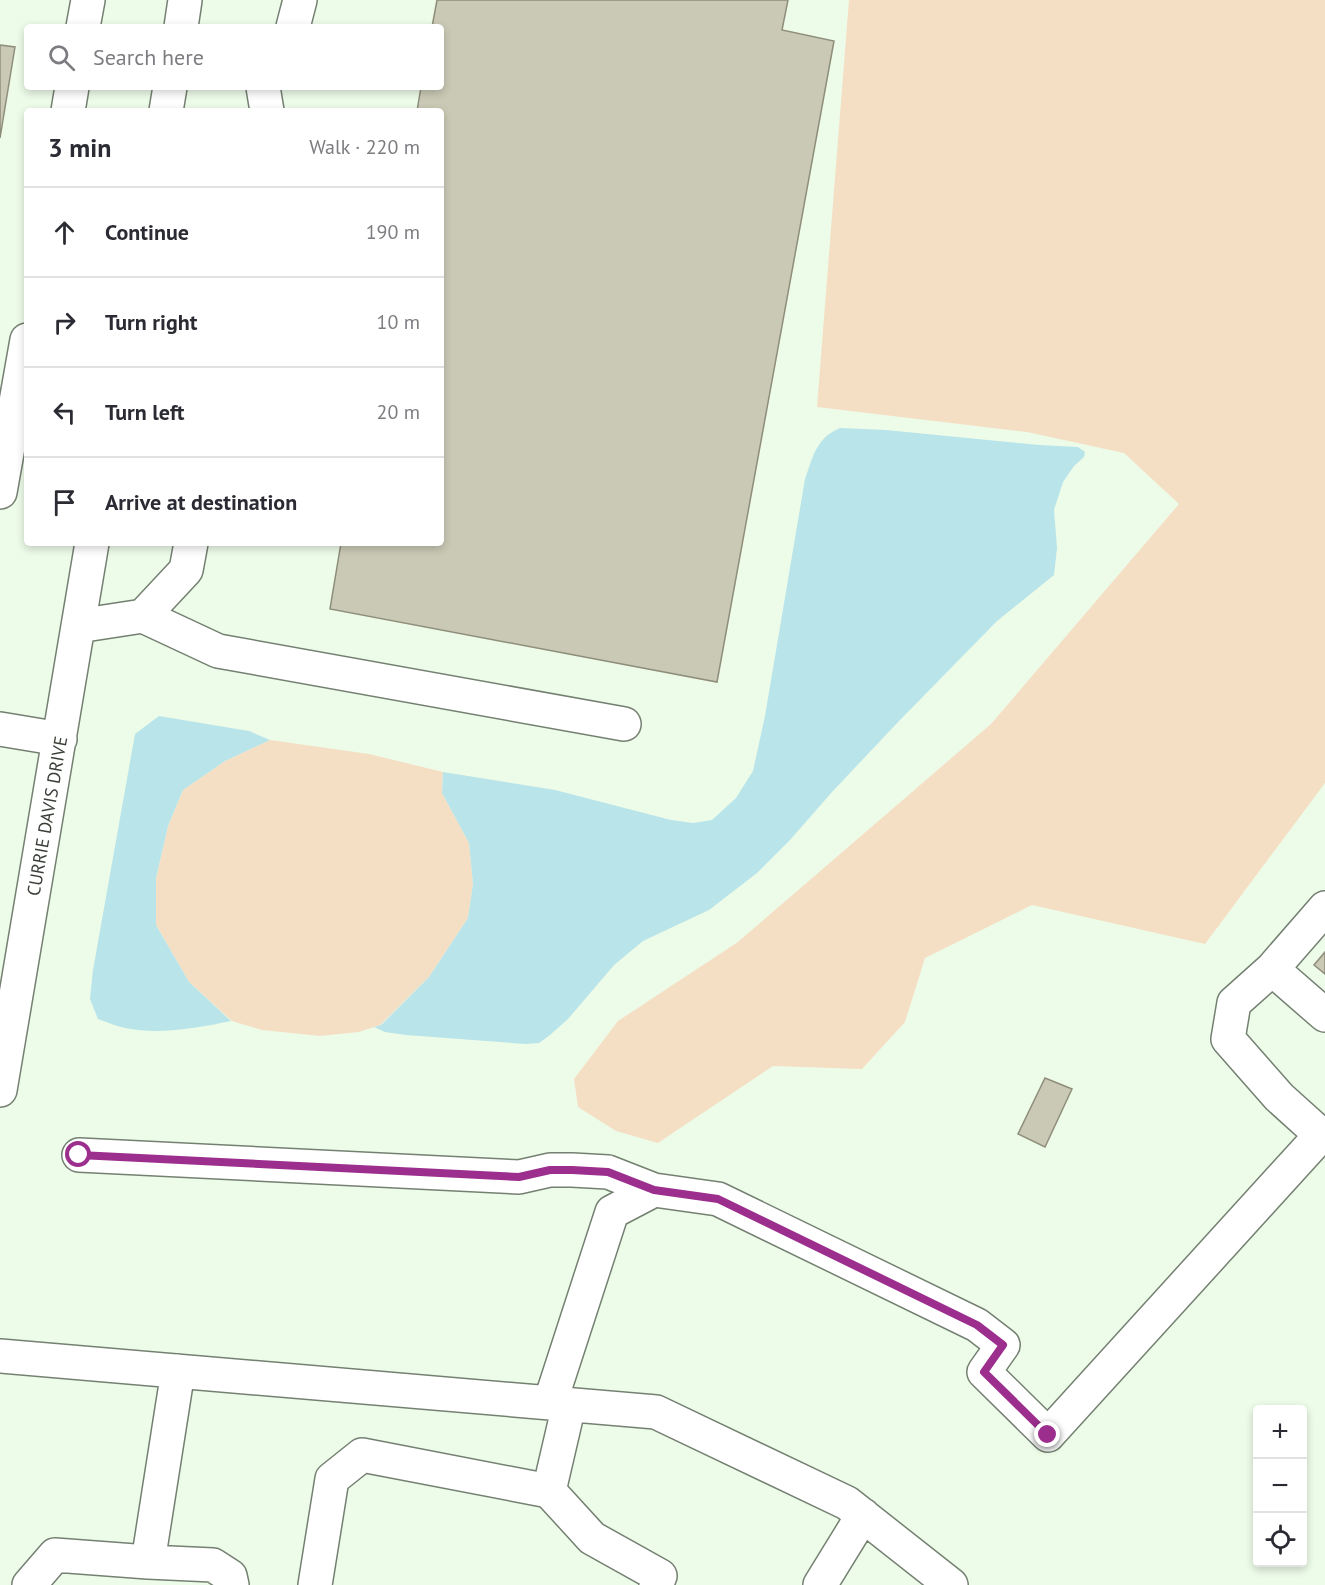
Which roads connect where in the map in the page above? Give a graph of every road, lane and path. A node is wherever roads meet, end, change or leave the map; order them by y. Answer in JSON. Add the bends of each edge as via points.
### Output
{"nodes":[{"id":1,"x":88,"y":0,"type":"edge"},
{"id":2,"x":185,"y":0,"type":"edge"},
{"id":3,"x":300,"y":0,"type":"edge"},
{"id":4,"x":84,"y":24,"type":"edge"},
{"id":5,"x":181,"y":24,"type":"edge"},
{"id":6,"x":293,"y":24,"type":"edge"},
{"id":7,"x":72,"y":90,"type":"edge"},
{"id":8,"x":170,"y":90,"type":"edge"},
{"id":9,"x":264,"y":90,"type":"edge"},
{"id":10,"x":68,"y":108,"type":"edge"},
{"id":11,"x":166,"y":108,"type":"edge"},
{"id":12,"x":266,"y":108,"type":"edge"},
{"id":13,"x":24,"y":357,"type":"edge"},
{"id":14,"x":0,"y":492,"type":"edge"},
{"id":15,"x":91,"y":546,"type":"edge"},
{"id":16,"x":190,"y":546,"type":"edge"},
{"id":17,"x":143,"y":616,"type":"junction"},
{"id":18,"x":78,"y":626,"type":"junction"},
{"id":19,"x":624,"y":724,"type":"dead end"},
{"id":20,"x":0,"y":729,"type":"edge"},
{"id":21,"x":60,"y":739,"type":"junction"},
{"id":22,"x":1325,"y":908,"type":"edge"},
{"id":23,"x":1272,"y":969,"type":"junction"},
{"id":24,"x":1325,"y":1015,"type":"edge"},
{"id":25,"x":0,"y":1090,"type":"edge"},
{"id":26,"x":1323,"y":1135,"type":"edge"},
{"id":27,"x":79,"y":1155,"type":"dead end"},
{"id":28,"x":654,"y":1190,"type":"junction"},
{"id":29,"x":0,"y":1356,"type":"edge"},
{"id":30,"x":178,"y":1371,"type":"junction"},
{"id":31,"x":559,"y":1404,"type":"junction"},
{"id":32,"x":549,"y":1491,"type":"junction"},
{"id":33,"x":863,"y":1515,"type":"junction"},
{"id":34,"x":148,"y":1562,"type":"junction"},
{"id":35,"x":29,"y":1585,"type":"edge"},
{"id":36,"x":232,"y":1585,"type":"edge"},
{"id":37,"x":315,"y":1585,"type":"edge"},
{"id":38,"x":656,"y":1585,"type":"edge"},
{"id":39,"x":820,"y":1585,"type":"edge"},
{"id":40,"x":951,"y":1585,"type":"edge"}],
"edges":[{"from":1,"to":4,"type":"street"},
{"from":2,"to":5,"type":"street"},
{"from":3,"to":6,"type":"street"},
{"from":7,"to":10,"type":"street"},
{"from":8,"to":11,"type":"street"},
{"from":9,"to":12,"type":"street"},
{"from":13,"to":14,"type":"street"},
{"from":15,"to":18,"type":"street","name":"CURRIE DAVIS DRIVE"},
{"from":16,"to":17,"type":"street","via":[[186,570]]},
{"from":17,"to":18,"type":"street"},
{"from":17,"to":19,"type":"street","via":[[218,651]]},
{"from":18,"to":21,"type":"street","name":"CURRIE DAVIS DRIVE"},
{"from":20,"to":21,"type":"street"},
{"from":21,"to":25,"type":"street","name":"CURRIE DAVIS DRIVE"},
{"from":22,"to":23,"type":"street"},
{"from":23,"to":24,"type":"street"},
{"from":23,"to":26,"type":"street","via":[[1234,1003],[1228,1039],[1279,1097]]},
{"from":26,"to":28,"type":"street","via":[[1048,1435],[984,1372],[1003,1345],[977,1325],[718,1199]]},
{"from":27,"to":28,"type":"street","via":[[519,1177],[550,1170],[608,1172]]},
{"from":28,"to":31,"type":"street","via":[[612,1212]]},
{"from":29,"to":30,"type":"street"},
{"from":30,"to":31,"type":"street"},
{"from":30,"to":34,"type":"street"},
{"from":31,"to":32,"type":"street"},
{"from":31,"to":33,"type":"street","via":[[656,1413],[848,1503]]},
{"from":32,"to":37,"type":"street","via":[[362,1455],[332,1479]]},
{"from":32,"to":38,"type":"street","via":[[592,1538],[660,1576]]},
{"from":33,"to":39,"type":"street"},
{"from":33,"to":40,"type":"street"},
{"from":34,"to":35,"type":"street","via":[[55,1556]]},
{"from":34,"to":36,"type":"street","via":[[213,1565],[231,1576]]}]}
